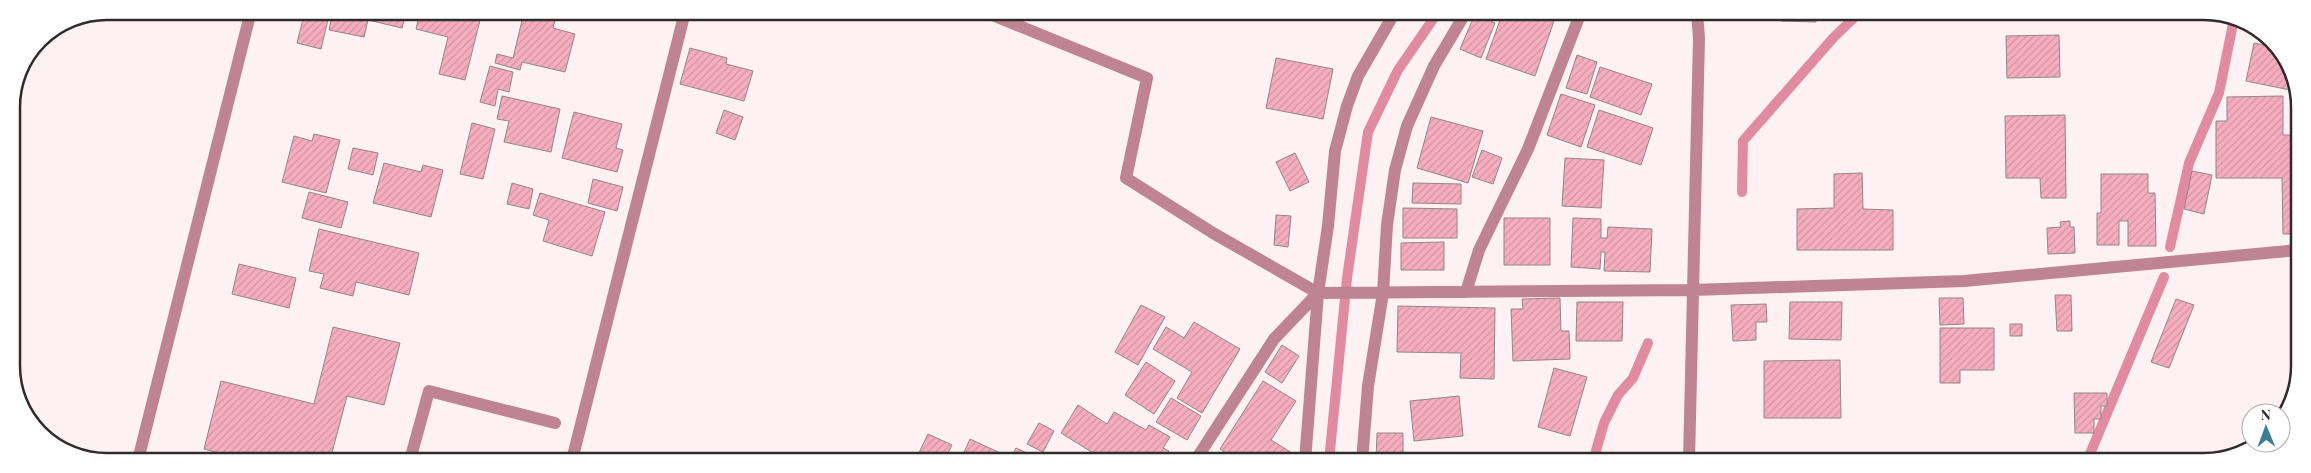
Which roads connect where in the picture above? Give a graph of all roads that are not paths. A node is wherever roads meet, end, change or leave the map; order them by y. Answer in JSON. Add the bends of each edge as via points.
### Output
{"nodes":[{"id":1,"x":249,"y":20,"type":"edge"},
{"id":2,"x":683,"y":20,"type":"edge"},
{"id":3,"x":1005,"y":20,"type":"edge"},
{"id":4,"x":1390,"y":20,"type":"edge"},
{"id":5,"x":1461,"y":20,"type":"edge"},
{"id":6,"x":1578,"y":20,"type":"edge"},
{"id":7,"x":1697,"y":20,"type":"edge"},
{"id":8,"x":2291,"y":251,"type":"edge"},
{"id":9,"x":1693,"y":290,"type":"junction"},
{"id":10,"x":1466,"y":292,"type":"junction"},
{"id":11,"x":1321,"y":293,"type":"junction"},
{"id":12,"x":1383,"y":293,"type":"junction"},
{"id":13,"x":554,"y":423,"type":"dead end"},
{"id":14,"x":140,"y":453,"type":"edge"},
{"id":15,"x":412,"y":453,"type":"edge"},
{"id":16,"x":574,"y":453,"type":"edge"},
{"id":17,"x":1200,"y":453,"type":"edge"},
{"id":18,"x":1306,"y":453,"type":"edge"},
{"id":19,"x":1363,"y":453,"type":"edge"},
{"id":20,"x":1689,"y":453,"type":"edge"}],
"edges":[{"from":1,"to":14,"type":"street"},
{"from":2,"to":16,"type":"street"},
{"from":3,"to":11,"type":"street","via":[[1147,78],[1126,178],[1214,233]]},
{"from":4,"to":11,"type":"street","via":[[1358,76],[1340,131]]},
{"from":5,"to":12,"type":"street","via":[[1434,66],[1401,146],[1388,215]]},
{"from":6,"to":10,"type":"street","via":[[1528,148],[1479,250]]},
{"from":7,"to":9,"type":"street"},
{"from":8,"to":9,"type":"street","via":[[1964,282]]},
{"from":9,"to":10,"type":"street"},
{"from":9,"to":20,"type":"street"},
{"from":10,"to":12,"type":"street"},
{"from":11,"to":12,"type":"street"},
{"from":11,"to":17,"type":"street","via":[[1274,340]]},
{"from":11,"to":18,"type":"street"},
{"from":12,"to":19,"type":"street","via":[[1368,386]]},
{"from":13,"to":15,"type":"street","via":[[429,391]]}]}
